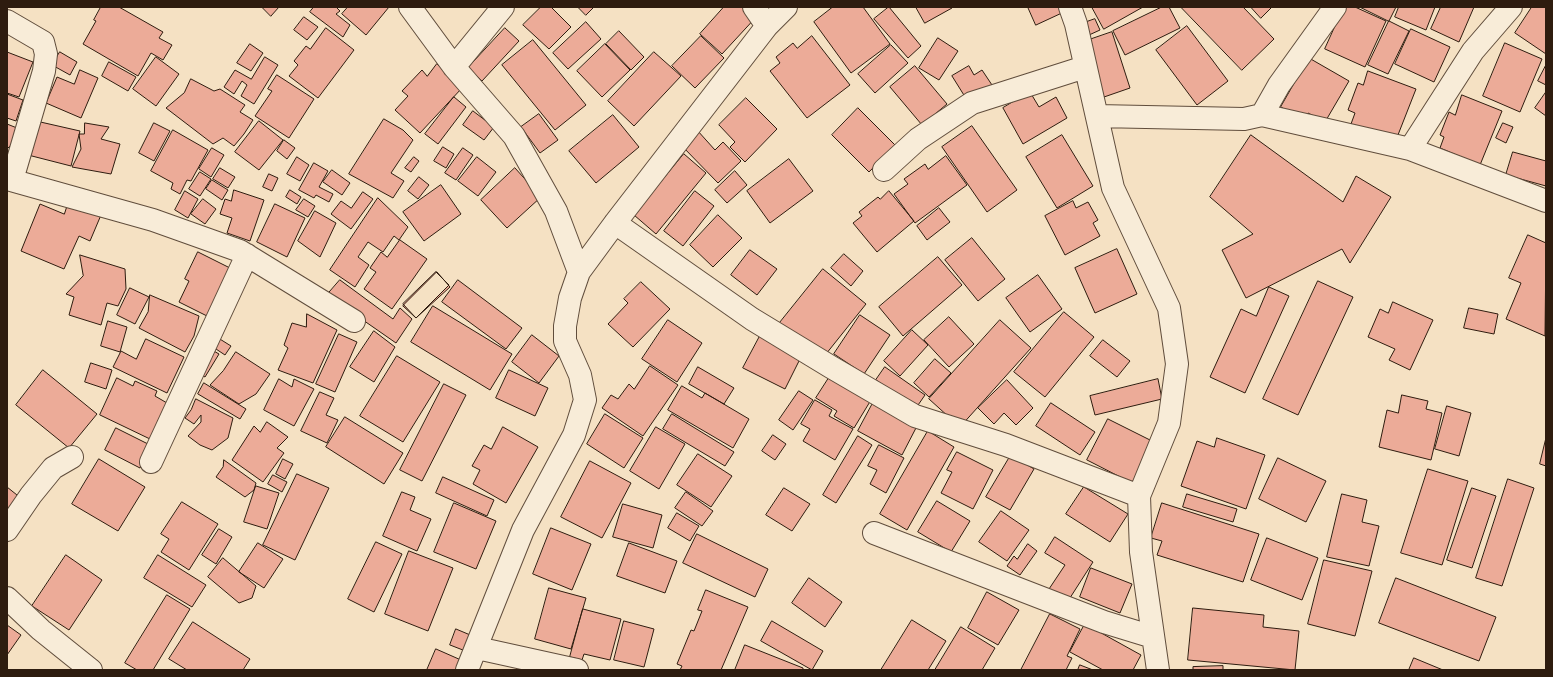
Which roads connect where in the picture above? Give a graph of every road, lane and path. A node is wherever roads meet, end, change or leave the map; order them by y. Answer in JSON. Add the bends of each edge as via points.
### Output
{"nodes":[{"id":1,"x":410,"y":7,"type":"edge"},
{"id":2,"x":503,"y":7,"type":"edge"},
{"id":3,"x":754,"y":7,"type":"edge"},
{"id":4,"x":786,"y":7,"type":"edge"},
{"id":5,"x":1070,"y":7,"type":"edge"},
{"id":6,"x":1335,"y":7,"type":"edge"},
{"id":7,"x":1511,"y":7,"type":"edge"},
{"id":8,"x":7,"y":21,"type":"edge"},
{"id":9,"x":767,"y":26,"type":"junction"},
{"id":10,"x":454,"y":67,"type":"junction"},
{"id":11,"x":1085,"y":67,"type":"junction"},
{"id":12,"x":1262,"y":114,"type":"junction"},
{"id":13,"x":1097,"y":116,"type":"junction"},
{"id":14,"x":1410,"y":149,"type":"junction"},
{"id":15,"x":884,"y":170,"type":"dead end"},
{"id":16,"x":9,"y":180,"type":"edge"},
{"id":17,"x":1546,"y":201,"type":"edge"},
{"id":18,"x":615,"y":223,"type":"junction"},
{"id":19,"x":247,"y":255,"type":"junction"},
{"id":20,"x":579,"y":272,"type":"junction"},
{"id":21,"x":354,"y":321,"type":"dead end"},
{"id":22,"x":72,"y":457,"type":"dead end"},
{"id":23,"x":151,"y":462,"type":"dead end"},
{"id":24,"x":1139,"y":496,"type":"junction"},
{"id":25,"x":7,"y":530,"type":"edge"},
{"id":26,"x":874,"y":532,"type":"dead end"},
{"id":27,"x":7,"y":598,"type":"edge"},
{"id":28,"x":1153,"y":637,"type":"junction"},
{"id":29,"x":477,"y":648,"type":"junction"},
{"id":30,"x":91,"y":670,"type":"edge"},
{"id":31,"x":467,"y":670,"type":"edge"},
{"id":32,"x":577,"y":670,"type":"edge"},
{"id":33,"x":1158,"y":670,"type":"edge"}],
"edges":[{"from":1,"to":10,"type":"street"},
{"from":2,"to":10,"type":"street"},
{"from":3,"to":9,"type":"street"},
{"from":4,"to":9,"type":"street"},
{"from":5,"to":11,"type":"street"},
{"from":6,"to":12,"type":"street","via":[[1279,85]]},
{"from":7,"to":14,"type":"street","via":[[1473,51]]},
{"from":8,"to":16,"type":"street","via":[[43,42],[46,54],[44,70]]},
{"from":9,"to":18,"type":"street"},
{"from":10,"to":20,"type":"street","via":[[514,136],[556,211]]},
{"from":11,"to":13,"type":"street"},
{"from":11,"to":15,"type":"street","via":[[972,103],[918,139]]},
{"from":12,"to":13,"type":"street","via":[[1244,120]]},
{"from":12,"to":14,"type":"street"},
{"from":13,"to":24,"type":"street","via":[[1113,188],[1169,308],[1178,364],[1169,423]]},
{"from":14,"to":17,"type":"street"},
{"from":16,"to":19,"type":"street","via":[[153,220]]},
{"from":18,"to":20,"type":"street"},
{"from":18,"to":24,"type":"street","via":[[752,319],[915,416],[1006,445]]},
{"from":19,"to":21,"type":"street"},
{"from":19,"to":23,"type":"street"},
{"from":20,"to":29,"type":"street","via":[[570,298],[565,341],[580,375],[585,400],[574,435],[523,530]]},
{"from":22,"to":25,"type":"street","via":[[53,468]]},
{"from":24,"to":28,"type":"street","via":[[1141,552]]},
{"from":26,"to":28,"type":"street","via":[[1104,622]]},
{"from":27,"to":30,"type":"street","via":[[41,630]]},
{"from":28,"to":33,"type":"street"},
{"from":29,"to":31,"type":"street"},
{"from":29,"to":32,"type":"street"}]}
